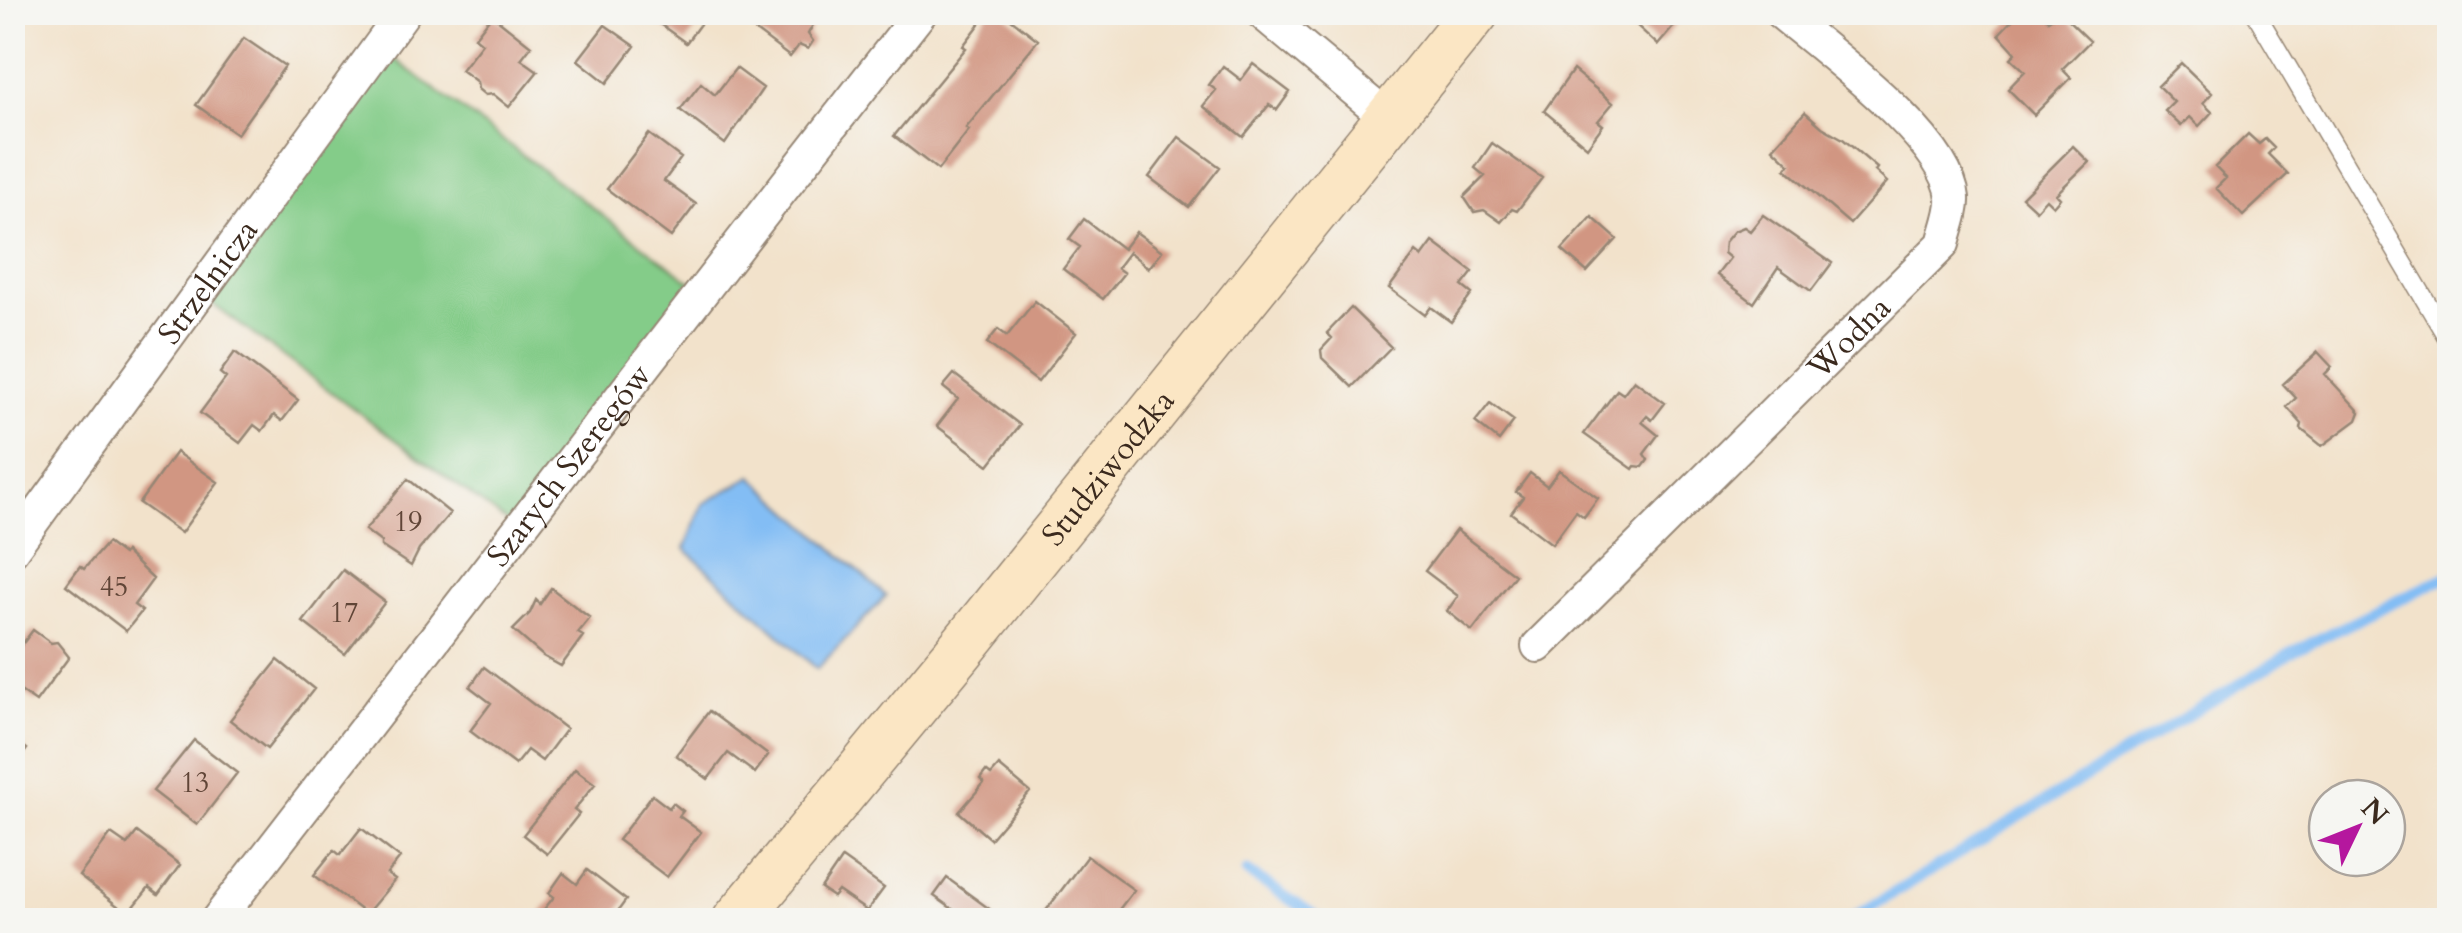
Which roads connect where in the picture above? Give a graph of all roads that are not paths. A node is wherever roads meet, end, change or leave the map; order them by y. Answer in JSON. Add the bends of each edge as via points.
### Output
{"nodes":[{"id":1,"x":404,"y":12,"type":"edge"},
{"id":2,"x":921,"y":12,"type":"edge"},
{"id":3,"x":1261,"y":12,"type":"edge"},
{"id":4,"x":1475,"y":12,"type":"edge"},
{"id":5,"x":1780,"y":12,"type":"edge"},
{"id":6,"x":2254,"y":12,"type":"edge"},
{"id":7,"x":1388,"y":118,"type":"junction"},
{"id":8,"x":2450,"y":342,"type":"edge"},
{"id":9,"x":12,"y":550,"type":"edge"},
{"id":10,"x":1538,"y":646,"type":"dead end"},
{"id":11,"x":216,"y":920,"type":"edge"},
{"id":12,"x":737,"y":920,"type":"edge"}],
"edges":[{"from":1,"to":9,"type":"street","name":"Strzelnicza"},
{"from":2,"to":11,"type":"street","name":"Szarych Szeregów"},
{"from":3,"to":7,"type":"street"},
{"from":4,"to":7,"type":"street","name":"Studziwodzka"},
{"from":5,"to":10,"type":"street","name":"Wodna","via":[[1904,117],[1938,161],[1953,198],[1943,244]]},
{"from":6,"to":8,"type":"lane"},
{"from":7,"to":12,"type":"street","name":"Studziwodzka"}]}
